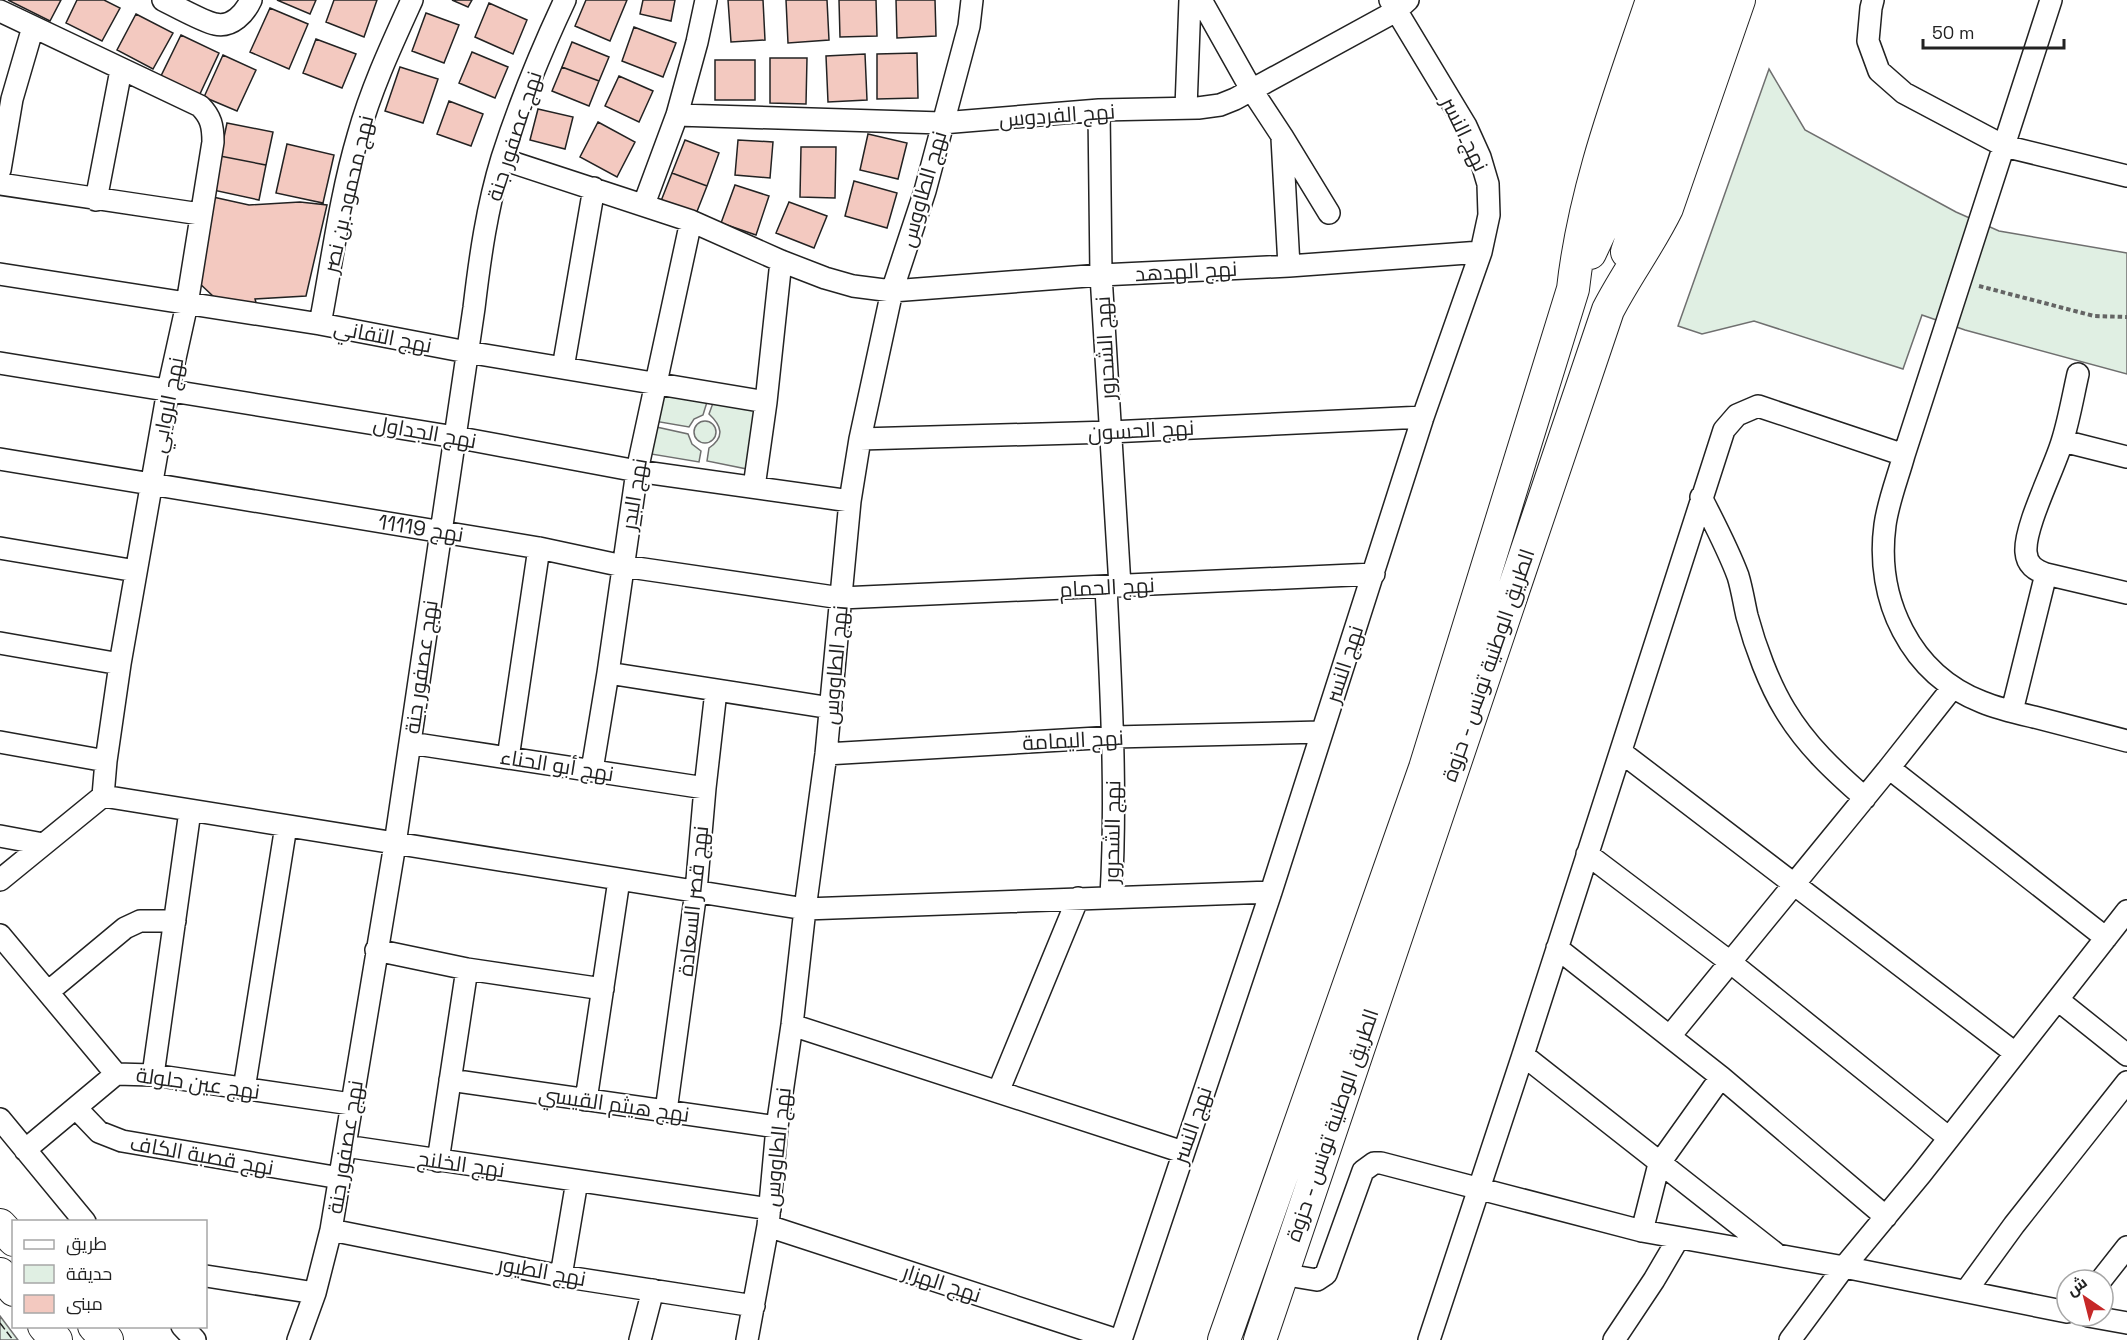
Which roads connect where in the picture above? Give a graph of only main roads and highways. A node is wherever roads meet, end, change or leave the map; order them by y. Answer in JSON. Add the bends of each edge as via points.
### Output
{"nodes":[{"id":1,"x":1652,"y":0,"type":"edge"},
{"id":2,"x":1680,"y":0,"type":"edge"},
{"id":3,"x":1710,"y":0,"type":"edge"},
{"id":4,"x":1739,"y":0,"type":"edge"},
{"id":5,"x":1573,"y":289,"type":"junction"},
{"id":6,"x":1608,"y":310,"type":"junction"},
{"id":7,"x":0,"y":1225,"type":"edge"},
{"id":8,"x":12,"y":1238,"type":"edge"},
{"id":9,"x":0,"y":1274,"type":"edge"},
{"id":10,"x":12,"y":1288,"type":"edge"},
{"id":11,"x":46,"y":1328,"type":"edge"},
{"id":12,"x":96,"y":1328,"type":"edge"},
{"id":13,"x":56,"y":1340,"type":"edge"},
{"id":14,"x":107,"y":1340,"type":"edge"},
{"id":15,"x":1224,"y":1340,"type":"edge"},
{"id":16,"x":1260,"y":1340,"type":"edge"}],
"edges":[{"from":1,"to":5,"type":"highway","name":"الطريق الوطنية تونس - حزوة","via":[[1588,196]]},
{"from":2,"to":5,"type":"highway","via":[[1605,221]]},
{"from":3,"to":6,"type":"highway"},
{"from":4,"to":6,"type":"highway","name":"الطريق الوطنية تونس - حزوة","via":[[1667,208]]},
{"from":5,"to":15,"type":"highway","name":"الطريق الوطنية تونس - حزوة","via":[[1425,768]]},
{"from":6,"to":16,"type":"highway","name":"الطريق الوطنية تونس - حزوة"},
{"from":7,"to":8,"type":"highway"},
{"from":9,"to":10,"type":"highway"},
{"from":11,"to":13,"type":"highway"},
{"from":12,"to":14,"type":"highway"}]}
